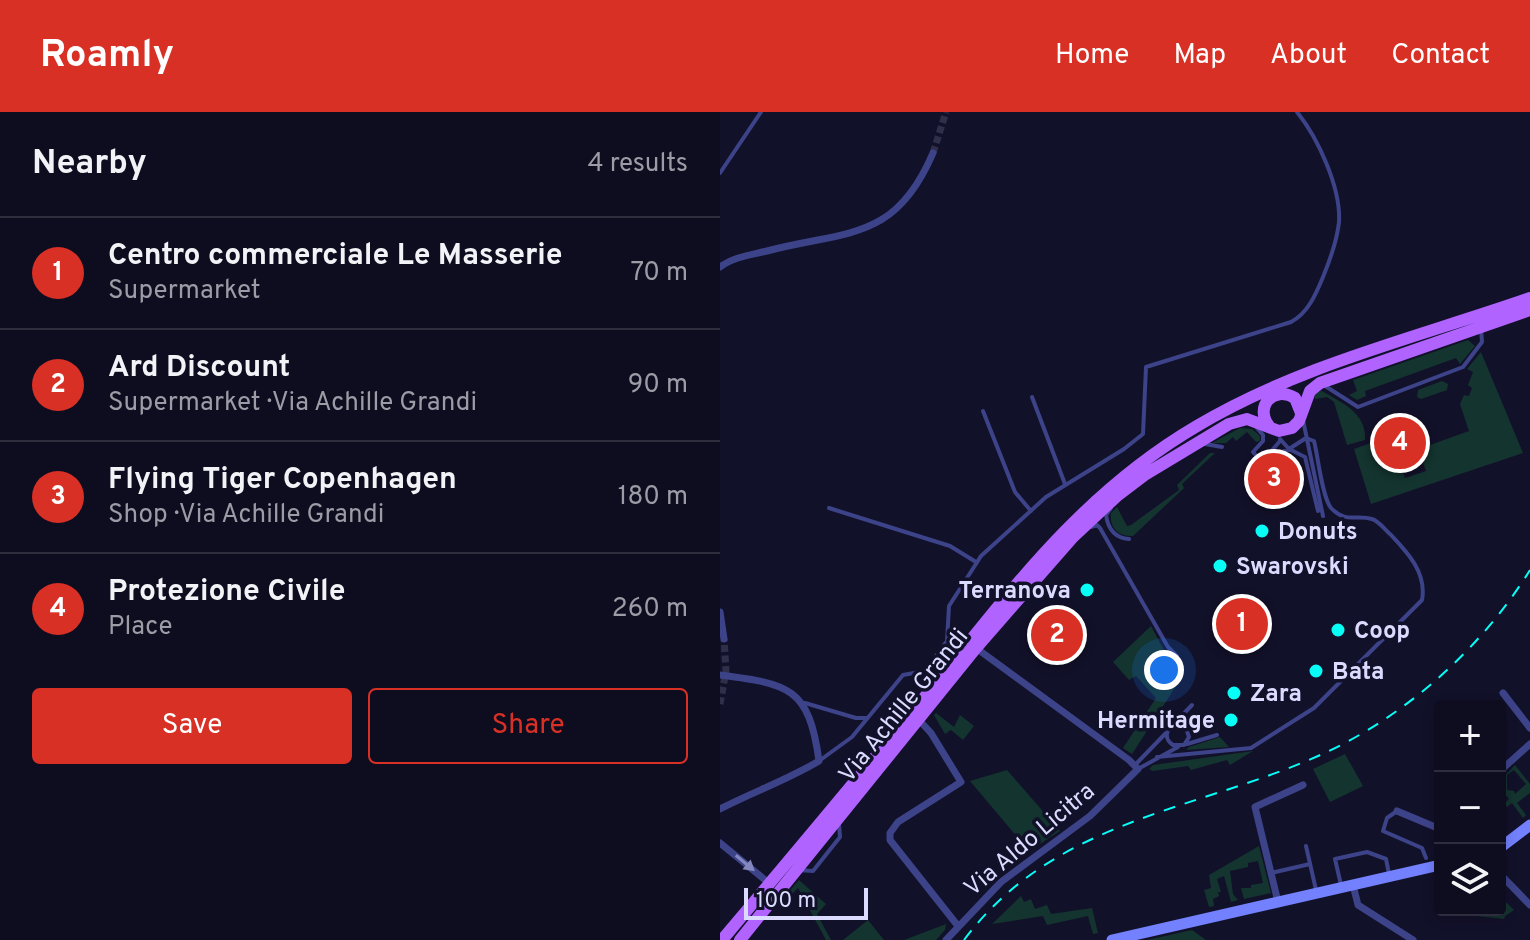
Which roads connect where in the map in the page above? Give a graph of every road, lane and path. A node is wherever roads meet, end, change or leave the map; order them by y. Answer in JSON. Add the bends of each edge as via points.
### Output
{"nodes":[{"id":1,"x":761,"y":112,"type":"edge"},
{"id":2,"x":1297,"y":112,"type":"edge"},
{"id":3,"x":933,"y":153,"type":"tunnel mouth"},
{"id":4,"x":720,"y":173,"type":"edge"},
{"id":5,"x":720,"y":267,"type":"edge"},
{"id":6,"x":1530,"y":298,"type":"edge"},
{"id":7,"x":1530,"y":310,"type":"edge"},
{"id":8,"x":1480,"y":322,"type":"junction"},
{"id":9,"x":1320,"y":383,"type":"junction"},
{"id":10,"x":1278,"y":393,"type":"junction"},
{"id":11,"x":1032,"y":397,"type":"dead end"},
{"id":12,"x":983,"y":411,"type":"dead end"},
{"id":13,"x":1301,"y":413,"type":"junction"},
{"id":14,"x":1276,"y":432,"type":"junction"},
{"id":15,"x":1306,"y":438,"type":"junction"},
{"id":16,"x":1202,"y":444,"type":"junction"},
{"id":17,"x":1222,"y":447,"type":"dead end"},
{"id":18,"x":1289,"y":449,"type":"junction"},
{"id":19,"x":1263,"y":458,"type":"junction"},
{"id":20,"x":1160,"y":465,"type":"junction"},
{"id":21,"x":1146,"y":474,"type":"junction"},
{"id":22,"x":1066,"y":485,"type":"junction"},
{"id":23,"x":829,"y":508,"type":"dead end"},
{"id":24,"x":1087,"y":508,"type":"junction"},
{"id":25,"x":1031,"y":511,"type":"junction"},
{"id":26,"x":1318,"y":511,"type":"dead end"},
{"id":27,"x":1323,"y":516,"type":"dead end"},
{"id":28,"x":1129,"y":539,"type":"dead end"},
{"id":29,"x":1055,"y":555,"type":"junction"},
{"id":30,"x":976,"y":562,"type":"junction"},
{"id":31,"x":720,"y":612,"type":"edge"},
{"id":32,"x":724,"y":639,"type":"dead end"},
{"id":33,"x":976,"y":648,"type":"junction"},
{"id":34,"x":1177,"y":656,"type":"dead end"},
{"id":35,"x":720,"y":675,"type":"edge"},
{"id":36,"x":1503,"y":693,"type":"dead end"},
{"id":37,"x":805,"y":703,"type":"junction"},
{"id":38,"x":1192,"y":705,"type":"dead end"},
{"id":39,"x":867,"y":718,"type":"junction"},
{"id":40,"x":919,"y":720,"type":"junction"},
{"id":41,"x":1530,"y":728,"type":"edge"},
{"id":42,"x":1169,"y":730,"type":"junction"},
{"id":43,"x":1217,"y":735,"type":"dead end"},
{"id":44,"x":1530,"y":744,"type":"edge"},
{"id":45,"x":1184,"y":745,"type":"junction"},
{"id":46,"x":1178,"y":747,"type":"junction"},
{"id":47,"x":1157,"y":757,"type":"junction"},
{"id":48,"x":819,"y":761,"type":"junction"},
{"id":49,"x":1506,"y":766,"type":"edge"},
{"id":50,"x":1137,"y":767,"type":"junction"},
{"id":51,"x":1303,"y":785,"type":"dead end"},
{"id":52,"x":720,"y":809,"type":"edge"},
{"id":53,"x":1397,"y":811,"type":"joint"},
{"id":54,"x":1530,"y":825,"type":"edge"},
{"id":55,"x":1434,"y":826,"type":"edge"},
{"id":56,"x":720,"y":843,"type":"edge"},
{"id":57,"x":1505,"y":844,"type":"edge"},
{"id":58,"x":1306,"y":846,"type":"dead end"},
{"id":59,"x":1426,"y":858,"type":"dead end"},
{"id":60,"x":1310,"y":864,"type":"junction"},
{"id":61,"x":1434,"y":866,"type":"edge"},
{"id":62,"x":1271,"y":873,"type":"junction"},
{"id":63,"x":1389,"y":876,"type":"junction"},
{"id":64,"x":1506,"y":880,"type":"edge"},
{"id":65,"x":770,"y":884,"type":"junction"},
{"id":66,"x":1347,"y":886,"type":"junction"},
{"id":67,"x":1317,"y":893,"type":"junction"},
{"id":68,"x":1278,"y":902,"type":"junction"},
{"id":69,"x":1530,"y":905,"type":"edge"},
{"id":70,"x":958,"y":926,"type":"junction"},
{"id":71,"x":1121,"y":939,"type":"edge"},
{"id":72,"x":722,"y":940,"type":"edge"},
{"id":73,"x":740,"y":940,"type":"edge"},
{"id":74,"x":946,"y":940,"type":"edge"},
{"id":75,"x":1413,"y":940,"type":"edge"}],
"edges":[{"from":1,"to":4,"type":"lane"},
{"from":2,"to":22,"type":"lane","via":[[1321,151],[1339,220],[1328,263],[1305,312],[1291,322],[1146,367],[1143,434]]},
{"from":3,"to":5,"type":"street","via":[[913,193],[867,229],[753,254]]},
{"from":6,"to":8,"type":"main road","name":"Via Achille Grandi"},
{"from":7,"to":8,"type":"main road","name":"Via Achille Grandi"},
{"from":8,"to":9,"type":"main road","name":"Via Achille Grandi"},
{"from":8,"to":9,"type":"lane","via":[[1482,342],[1463,367],[1358,407]]},
{"from":8,"to":10,"type":"main road","name":"Via Achille Grandi"},
{"from":8,"to":24,"type":"main road","name":"Via Achille Grandi","via":[[1456,322],[1249,398],[1135,466]]},
{"from":9,"to":13,"type":"main road","via":[[1310,391]]},
{"from":10,"to":13,"type":"main road","via":[[1295,398]]},
{"from":10,"to":14,"type":"main road","via":[[1263,406],[1264,419]]},
{"from":10,"to":24,"type":"main road","name":"Via Achille Grandi","via":[[1178,443]]},
{"from":11,"to":22,"type":"lane"},
{"from":12,"to":25,"type":"lane","via":[[1015,492]]},
{"from":13,"to":14,"type":"main road","via":[[1292,428]]},
{"from":13,"to":15,"type":"lane"},
{"from":14,"to":18,"type":"lane"},
{"from":14,"to":19,"type":"lane","via":[[1277,446]]},
{"from":14,"to":20,"type":"main road","name":"Via Achille Grandi","via":[[1258,422],[1238,420]]},
{"from":15,"to":18,"type":"lane"},
{"from":15,"to":27,"type":"lane"},
{"from":15,"to":47,"type":"lane","via":[[1314,441],[1328,505],[1351,520],[1377,522],[1415,560],[1422,600],[1314,708],[1251,748]]},
{"from":16,"to":17,"type":"lane"},
{"from":16,"to":19,"type":"lane","via":[[1247,425],[1263,435],[1253,452]]},
{"from":16,"to":20,"type":"lane"},
{"from":18,"to":19,"type":"lane"},
{"from":18,"to":26,"type":"lane","via":[[1307,461]]},
{"from":20,"to":21,"type":"main road","name":"Via Achille Grandi"},
{"from":21,"to":28,"type":"lane","via":[[1106,515],[1112,531]]},
{"from":21,"to":29,"type":"main road","name":"Via Achille Grandi"},
{"from":22,"to":25,"type":"lane"},
{"from":23,"to":30,"type":"lane","via":[[950,546]]},
{"from":24,"to":65,"type":"main road","name":"Via Achille Grandi","via":[[1041,555]]},
{"from":25,"to":30,"type":"lane"},
{"from":29,"to":33,"type":"main road","name":"Via Achille Grandi"},
{"from":29,"to":34,"type":"lane","via":[[1092,527],[1100,528]]},
{"from":30,"to":39,"type":"lane","via":[[949,606],[947,641],[925,671],[903,675]]},
{"from":31,"to":32,"type":"street"},
{"from":33,"to":40,"type":"main road","name":"Via Achille Grandi"},
{"from":33,"to":50,"type":"street"},
{"from":35,"to":37,"type":"street","via":[[762,681],[789,690]]},
{"from":36,"to":41,"type":"street"},
{"from":37,"to":39,"type":"lane"},
{"from":37,"to":48,"type":"street"},
{"from":38,"to":42,"type":"lane"},
{"from":39,"to":48,"type":"lane","via":[[852,737]]},
{"from":40,"to":70,"type":"street","via":[[961,782],[898,822],[890,840]]},
{"from":40,"to":73,"type":"main road","name":"Via Achille Grandi"},
{"from":42,"to":45,"type":"lane","via":[[1180,725],[1187,730]]},
{"from":42,"to":46,"type":"lane","via":[[1169,742]]},
{"from":42,"to":50,"type":"lane"},
{"from":43,"to":45,"type":"lane"},
{"from":44,"to":49,"type":"street"},
{"from":45,"to":46,"type":"lane"},
{"from":46,"to":47,"type":"lane"},
{"from":47,"to":50,"type":"lane"},
{"from":48,"to":52,"type":"street"},
{"from":50,"to":70,"type":"street","name":"Via Aldo Licitra","via":[[1090,816],[1001,882]]},
{"from":51,"to":62,"type":"street","via":[[1255,807]]},
{"from":53,"to":55,"type":"street"},
{"from":53,"to":59,"type":"lane","via":[[1387,818],[1383,831],[1422,848]]},
{"from":54,"to":57,"type":"street"},
{"from":56,"to":65,"type":"street","one_way":true},
{"from":58,"to":60,"type":"lane"},
{"from":60,"to":62,"type":"lane"},
{"from":60,"to":67,"type":"lane"},
{"from":61,"to":63,"type":"street"},
{"from":62,"to":68,"type":"street"},
{"from":63,"to":66,"type":"street"},
{"from":63,"to":66,"type":"lane","via":[[1386,859],[1367,852],[1335,859]]},
{"from":64,"to":69,"type":"street"},
{"from":65,"to":72,"type":"main road","name":"Via Achille Grandi"},
{"from":66,"to":67,"type":"street"},
{"from":66,"to":75,"type":"street","via":[[1358,905]]},
{"from":67,"to":68,"type":"street"},
{"from":68,"to":71,"type":"street"},
{"from":70,"to":74,"type":"street","name":"Via Aldo Licitra"}]}
